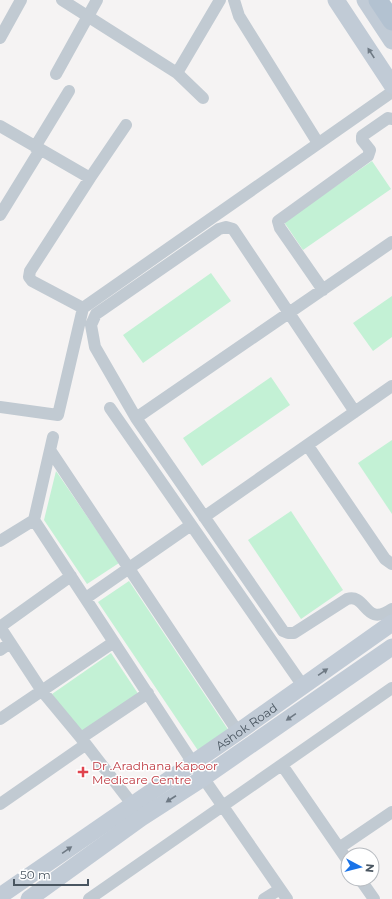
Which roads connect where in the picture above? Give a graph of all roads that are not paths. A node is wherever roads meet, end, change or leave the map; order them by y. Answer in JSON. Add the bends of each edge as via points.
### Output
{"nodes":[{"id":1,"x":22,"y":0,"type":"edge"},
{"id":2,"x":62,"y":0,"type":"edge"},
{"id":3,"x":97,"y":0,"type":"edge"},
{"id":4,"x":220,"y":0,"type":"edge"},
{"id":5,"x":234,"y":0,"type":"edge"},
{"id":6,"x":336,"y":0,"type":"edge"},
{"id":7,"x":365,"y":0,"type":"edge"},
{"id":8,"x":378,"y":0,"type":"edge"},
{"id":9,"x":89,"y":16,"type":"junction"},
{"id":10,"x":392,"y":21,"type":"edge"},
{"id":11,"x":0,"y":38,"type":"edge"},
{"id":12,"x":392,"y":41,"type":"edge"},
{"id":13,"x":177,"y":73,"type":"junction"},
{"id":14,"x":56,"y":74,"type":"dead end"},
{"id":15,"x":392,"y":85,"type":"edge"},
{"id":16,"x":69,"y":91,"type":"dead end"},
{"id":17,"x":392,"y":92,"type":"edge"},
{"id":18,"x":203,"y":98,"type":"dead end"},
{"id":19,"x":392,"y":119,"type":"edge"},
{"id":20,"x":126,"y":125,"type":"dead end"},
{"id":21,"x":0,"y":126,"type":"edge"},
{"id":22,"x":318,"y":143,"type":"junction"},
{"id":23,"x":38,"y":149,"type":"junction"},
{"id":24,"x":90,"y":178,"type":"junction"},
{"id":25,"x":0,"y":215,"type":"edge"},
{"id":26,"x":392,"y":242,"type":"edge"},
{"id":27,"x":323,"y":290,"type":"junction"},
{"id":28,"x":83,"y":308,"type":"junction"},
{"id":29,"x":289,"y":313,"type":"junction"},
{"id":30,"x":392,"y":386,"type":"edge"},
{"id":31,"x":0,"y":408,"type":"edge"},
{"id":32,"x":110,"y":408,"type":"dead end"},
{"id":33,"x":355,"y":412,"type":"junction"},
{"id":34,"x":136,"y":418,"type":"junction"},
{"id":35,"x":53,"y":437,"type":"dead end"},
{"id":36,"x":308,"y":446,"type":"junction"},
{"id":37,"x":50,"y":450,"type":"junction"},
{"id":38,"x":204,"y":517,"type":"junction"},
{"id":39,"x":34,"y":520,"type":"junction"},
{"id":40,"x":192,"y":525,"type":"junction"},
{"id":41,"x":0,"y":541,"type":"edge"},
{"id":42,"x":391,"y":565,"type":"edge"},
{"id":43,"x":129,"y":568,"type":"junction"},
{"id":44,"x":71,"y":576,"type":"junction"},
{"id":45,"x":86,"y":598,"type":"junction"},
{"id":46,"x":392,"y":609,"type":"edge"},
{"id":47,"x":392,"y":623,"type":"edge"},
{"id":48,"x":0,"y":627,"type":"edge"},
{"id":49,"x":114,"y":642,"type":"junction"},
{"id":50,"x":10,"y":643,"type":"junction"},
{"id":51,"x":392,"y":647,"type":"edge"},
{"id":52,"x":0,"y":650,"type":"edge"},
{"id":53,"x":303,"y":686,"type":"junction"},
{"id":54,"x":392,"y":688,"type":"edge"},
{"id":55,"x":42,"y":691,"type":"junction"},
{"id":56,"x":148,"y":693,"type":"junction"},
{"id":57,"x":0,"y":719,"type":"edge"},
{"id":58,"x":238,"y":732,"type":"junction"},
{"id":59,"x":83,"y":741,"type":"junction"},
{"id":60,"x":193,"y":763,"type":"junction"},
{"id":61,"x":282,"y":765,"type":"junction"},
{"id":62,"x":204,"y":778,"type":"junction"},
{"id":63,"x":0,"y":804,"type":"edge"},
{"id":64,"x":132,"y":804,"type":"junction"},
{"id":65,"x":223,"y":806,"type":"junction"},
{"id":66,"x":392,"y":812,"type":"edge"},
{"id":67,"x":339,"y":848,"type":"joint"},
{"id":68,"x":366,"y":887,"type":"edge"},
{"id":69,"x":283,"y":894,"type":"edge"},
{"id":70,"x":0,"y":896,"type":"edge"},
{"id":71,"x":29,"y":899,"type":"edge"},
{"id":72,"x":89,"y":899,"type":"edge"},
{"id":73,"x":264,"y":899,"type":"edge"},
{"id":74,"x":374,"y":899,"type":"edge"}],
"edges":[{"from":1,"to":11,"type":"street"},
{"from":2,"to":9,"type":"street"},
{"from":3,"to":9,"type":"street"},
{"from":4,"to":13,"type":"street"},
{"from":5,"to":22,"type":"street","via":[[239,16]]},
{"from":15,"to":6,"type":"street","one_way":true},
{"from":7,"to":12,"type":"street"},
{"from":8,"to":10,"type":"main road"},
{"from":9,"to":13,"type":"street"},
{"from":9,"to":14,"type":"street"},
{"from":13,"to":18,"type":"street"},
{"from":16,"to":23,"type":"street"},
{"from":17,"to":22,"type":"street"},
{"from":19,"to":27,"type":"street","via":[[388,118],[361,138],[370,150],[368,156],[278,221],[280,228]]},
{"from":20,"to":24,"type":"street"},
{"from":21,"to":23,"type":"street"},
{"from":22,"to":28,"type":"street"},
{"from":23,"to":24,"type":"street"},
{"from":23,"to":25,"type":"street"},
{"from":24,"to":28,"type":"street","via":[[30,271],[29,277]]},
{"from":26,"to":27,"type":"street"},
{"from":27,"to":29,"type":"street"},
{"from":28,"to":31,"type":"street","via":[[58,415]]},
{"from":29,"to":33,"type":"street"},
{"from":29,"to":34,"type":"street"},
{"from":29,"to":34,"type":"street","via":[[233,229],[219,229],[96,314],[91,325],[95,347]]},
{"from":30,"to":33,"type":"street"},
{"from":32,"to":40,"type":"street"},
{"from":33,"to":36,"type":"street"},
{"from":34,"to":38,"type":"street"},
{"from":35,"to":37,"type":"street"},
{"from":36,"to":38,"type":"street"},
{"from":36,"to":42,"type":"street"},
{"from":37,"to":39,"type":"street"},
{"from":37,"to":43,"type":"street"},
{"from":38,"to":46,"type":"street","via":[[283,631],[294,633],[352,597],[373,615],[385,614]]},
{"from":39,"to":41,"type":"street"},
{"from":39,"to":44,"type":"street"},
{"from":40,"to":43,"type":"street"},
{"from":40,"to":53,"type":"street"},
{"from":43,"to":45,"type":"street"},
{"from":43,"to":58,"type":"street"},
{"from":44,"to":45,"type":"street"},
{"from":44,"to":48,"type":"street"},
{"from":45,"to":49,"type":"street"},
{"from":53,"to":47,"type":"street","name":"Ashok Road","one_way":true},
{"from":48,"to":50,"type":"street"},
{"from":49,"to":55,"type":"street"},
{"from":49,"to":56,"type":"street"},
{"from":50,"to":52,"type":"street"},
{"from":50,"to":55,"type":"street"},
{"from":51,"to":62,"type":"street","name":"Ashok Road","one_way":true},
{"from":53,"to":58,"type":"street","name":"Ashok Road"},
{"from":54,"to":61,"type":"street"},
{"from":55,"to":57,"type":"street"},
{"from":55,"to":59,"type":"street"},
{"from":56,"to":59,"type":"street"},
{"from":56,"to":60,"type":"street"},
{"from":58,"to":60,"type":"street","name":"Ashok Road"},
{"from":59,"to":63,"type":"street"},
{"from":59,"to":64,"type":"street"},
{"from":60,"to":62,"type":"street"},
{"from":60,"to":64,"type":"street","name":"Ashok Road"},
{"from":61,"to":65,"type":"street"},
{"from":61,"to":67,"type":"street"},
{"from":62,"to":65,"type":"street"},
{"from":62,"to":71,"type":"street","name":"Ashok Road","one_way":true,"via":[[141,818]]},
{"from":70,"to":64,"type":"street","name":"Ashok Road","one_way":true},
{"from":65,"to":69,"type":"street"},
{"from":65,"to":72,"type":"street"},
{"from":66,"to":67,"type":"street"},
{"from":68,"to":74,"type":"street"},
{"from":69,"to":73,"type":"street"}]}
